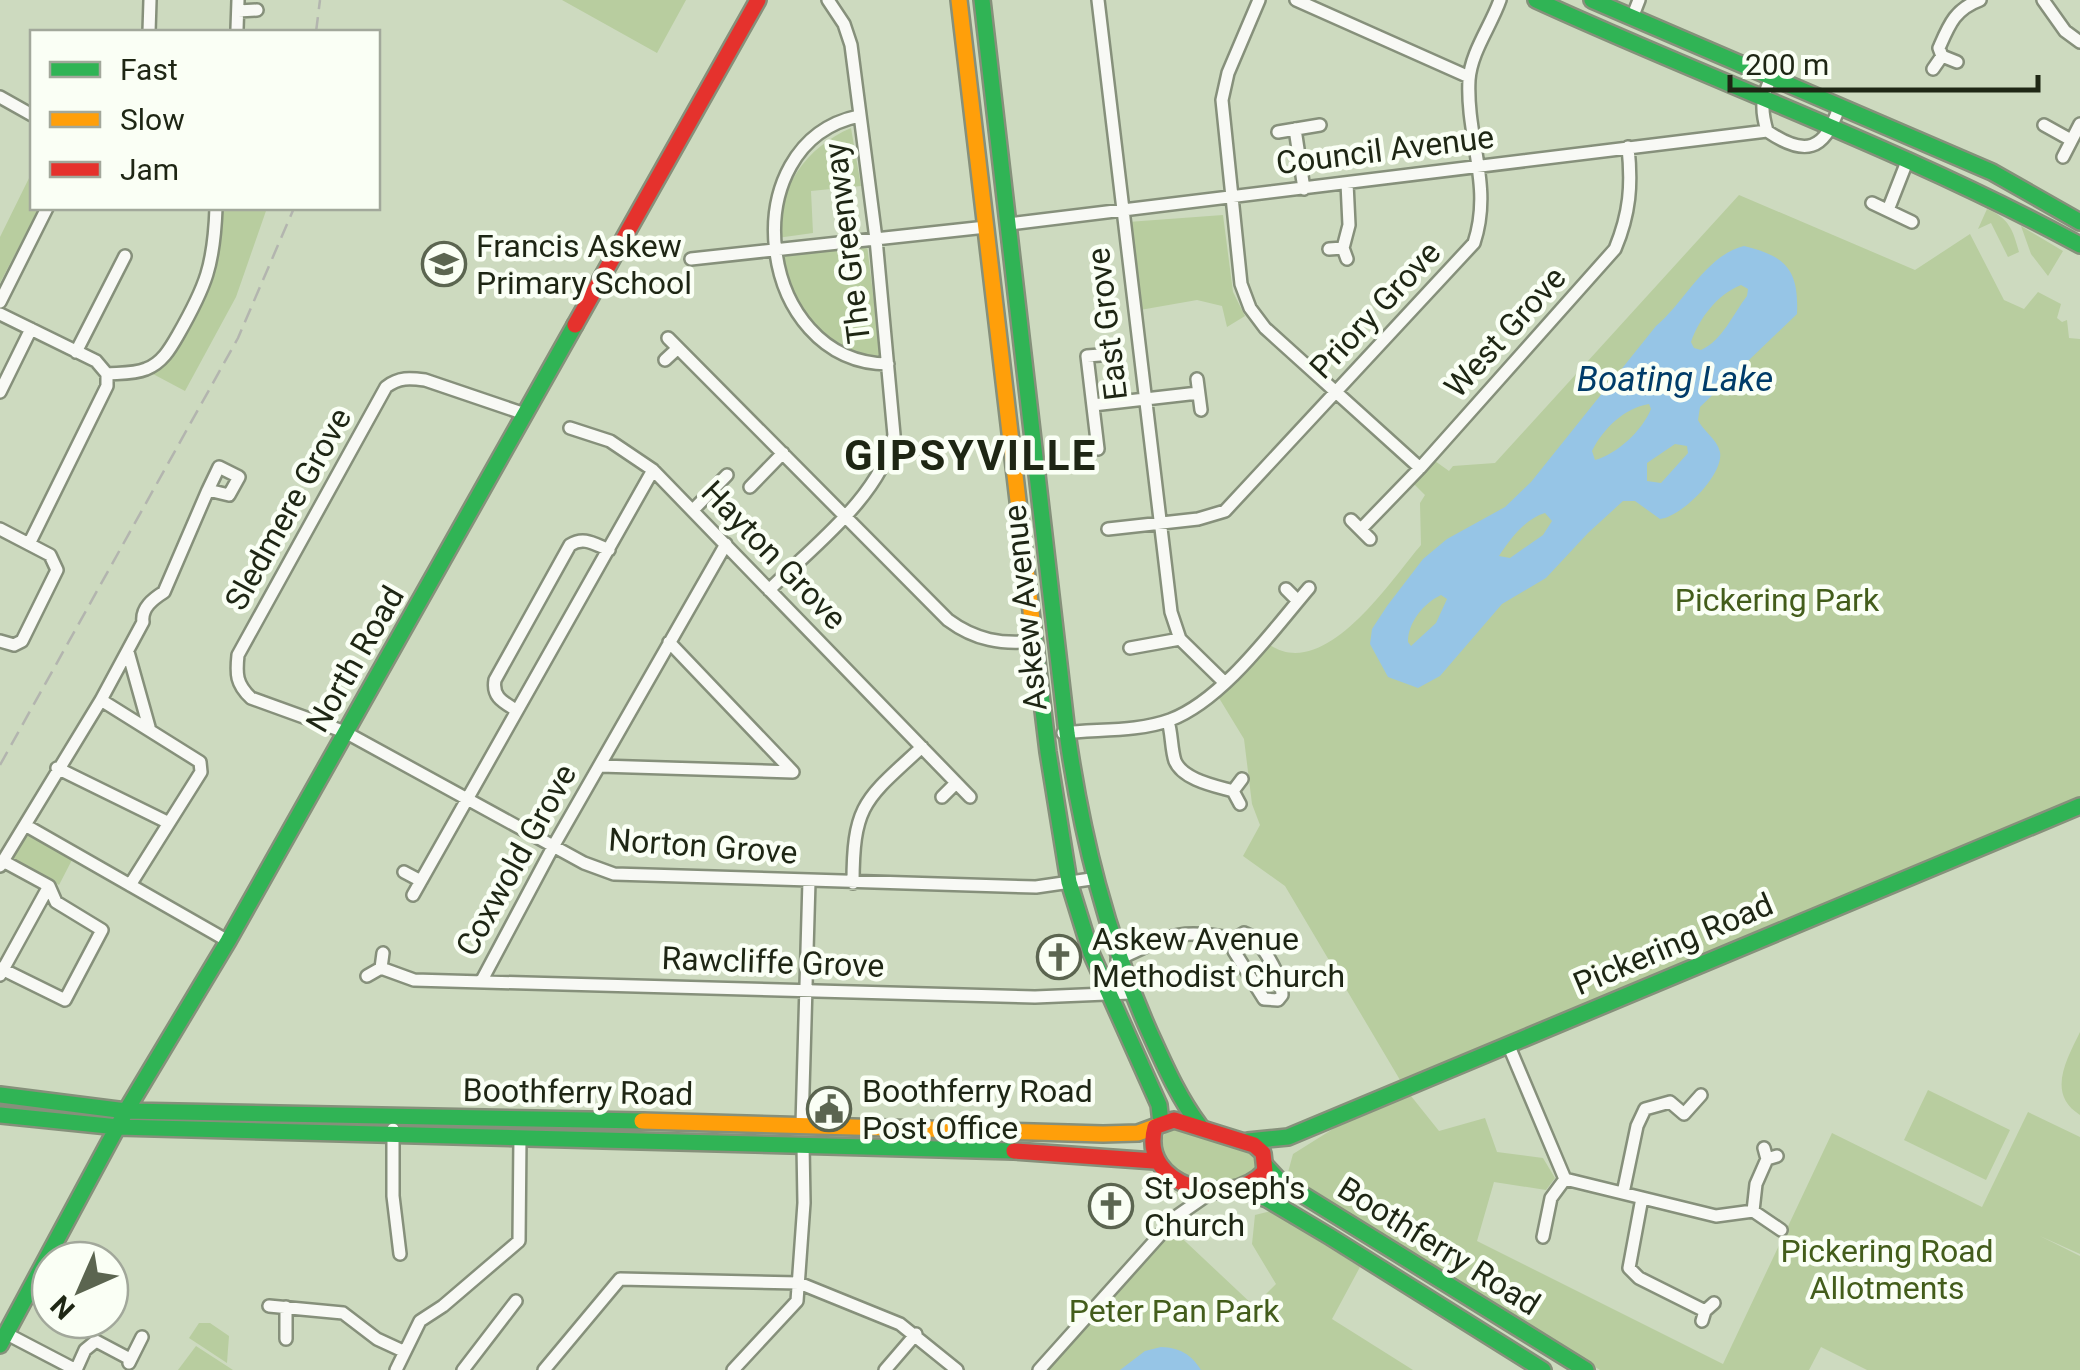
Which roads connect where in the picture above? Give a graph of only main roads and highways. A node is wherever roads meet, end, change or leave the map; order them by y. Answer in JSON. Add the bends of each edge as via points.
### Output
{"nodes":[{"id":1,"x":758,"y":0,"type":"edge"},
{"id":2,"x":960,"y":0,"type":"edge"},
{"id":3,"x":982,"y":0,"type":"edge"},
{"id":4,"x":1536,"y":0,"type":"edge"},
{"id":5,"x":1592,"y":0,"type":"edge"},
{"id":6,"x":2080,"y":222,"type":"edge"},
{"id":7,"x":2080,"y":245,"type":"edge"},
{"id":8,"x":1045,"y":536,"type":"junction"},
{"id":9,"x":1024,"y":537,"type":"junction"},
{"id":10,"x":2080,"y":806,"type":"edge"},
{"id":11,"x":0,"y":1095,"type":"edge"},
{"id":12,"x":126,"y":1111,"type":"junction"},
{"id":13,"x":0,"y":1115,"type":"edge"},
{"id":14,"x":1158,"y":1125,"type":"junction"},
{"id":15,"x":1200,"y":1126,"type":"junction"},
{"id":16,"x":118,"y":1127,"type":"junction"},
{"id":17,"x":1288,"y":1137,"type":"junction"},
{"id":18,"x":1248,"y":1142,"type":"junction"},
{"id":19,"x":1154,"y":1161,"type":"junction"},
{"id":20,"x":1266,"y":1163,"type":"junction"},
{"id":21,"x":1245,"y":1191,"type":"junction"},
{"id":22,"x":3,"y":1339,"type":"edge"},
{"id":23,"x":1543,"y":1370,"type":"edge"},
{"id":24,"x":1586,"y":1370,"type":"edge"}],
"edges":[{"from":1,"to":12,"type":"main road","name":"North Road"},
{"from":2,"to":9,"type":"main road","name":"Askew Avenue"},
{"from":3,"to":8,"type":"main road","name":"Askew Avenue"},
{"from":4,"to":7,"type":"main road","via":[[1908,159]]},
{"from":5,"to":6,"type":"main road","via":[[2014,182]]},
{"from":8,"to":9,"type":"main road"},
{"from":8,"to":15,"type":"main road","name":"Askew Avenue","via":[[1091,880],[1130,993]]},
{"from":9,"to":14,"type":"main road","name":"Askew Avenue","via":[[1069,882],[1108,995],[1159,1104]]},
{"from":10,"to":17,"type":"main road","name":"Pickering Road"},
{"from":11,"to":12,"type":"main road","name":"Boothferry Road"},
{"from":12,"to":14,"type":"main road","name":"Boothferry Road","via":[[1103,1134],[1138,1134]]},
{"from":12,"to":16,"type":"main road","name":"North Road"},
{"from":13,"to":16,"type":"main road","name":"Boothferry Road"},
{"from":14,"to":15,"type":"main road","name":"Boothferry Road","via":[[1174,1120]]},
{"from":14,"to":19,"type":"main road","name":"Askew Avenue","via":[[1149,1148]]},
{"from":15,"to":18,"type":"main road","name":"Boothferry Road"},
{"from":16,"to":19,"type":"main road","name":"Boothferry Road","via":[[935,1147]]},
{"from":16,"to":22,"type":"main road","name":"North Road"},
{"from":17,"to":18,"type":"main road","name":"Pickering Road"},
{"from":17,"to":20,"type":"main road","name":"Pickering Road"},
{"from":18,"to":20,"type":"main road","name":"Boothferry Road"},
{"from":19,"to":21,"type":"main road","via":[[1184,1182]]},
{"from":20,"to":21,"type":"main road","name":"Pickering Road","via":[[1261,1180]]},
{"from":20,"to":24,"type":"main road","name":"Boothferry Road","via":[[1280,1180]]},
{"from":21,"to":23,"type":"main road","name":"Boothferry Road"}]}
